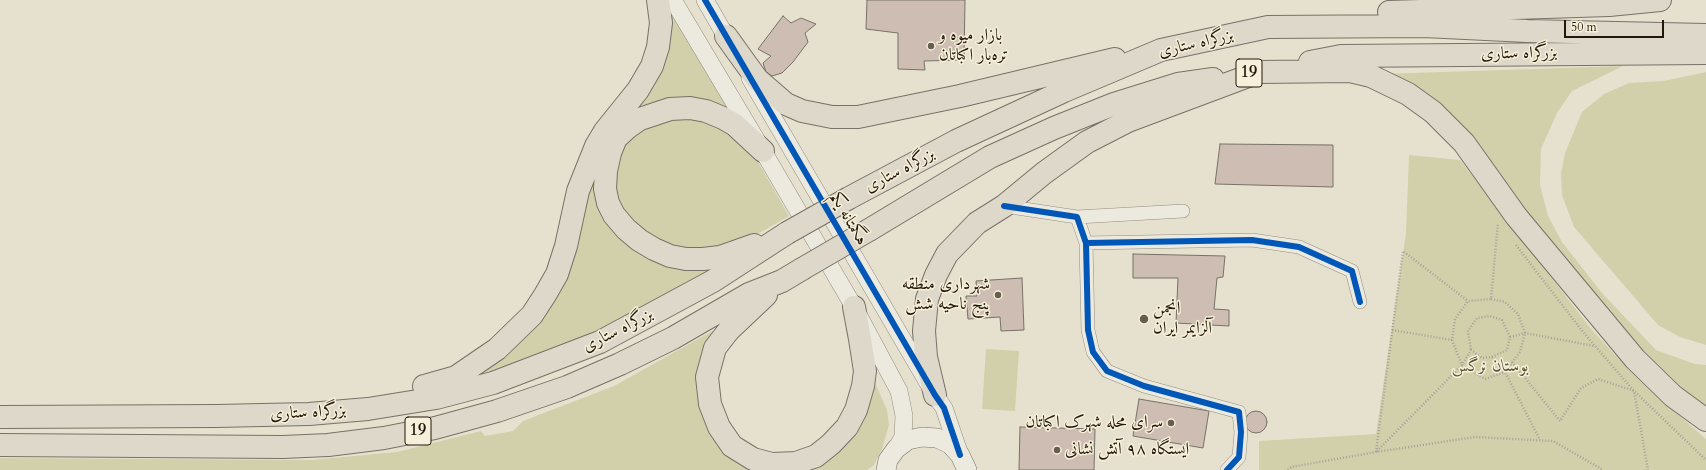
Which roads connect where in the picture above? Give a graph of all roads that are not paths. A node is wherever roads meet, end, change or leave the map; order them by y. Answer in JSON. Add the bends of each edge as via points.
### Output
{"nodes":[{"id":1,"x":658,"y":0,"type":"edge"},
{"id":2,"x":674,"y":0,"type":"edge"},
{"id":3,"x":1660,"y":0,"type":"edge"},
{"id":4,"x":707,"y":2,"type":"edge"},
{"id":5,"x":1706,"y":22,"type":"edge"},
{"id":6,"x":1268,"y":27,"type":"junction"},
{"id":7,"x":1706,"y":35,"type":"edge"},
{"id":8,"x":726,"y":36,"type":"junction"},
{"id":9,"x":1662,"y":37,"type":"junction"},
{"id":10,"x":1161,"y":50,"type":"junction"},
{"id":11,"x":1706,"y":53,"type":"edge"},
{"id":12,"x":1259,"y":72,"type":"junction"},
{"id":13,"x":764,"y":151,"type":"junction"},
{"id":14,"x":1004,"y":206,"type":"junction"},
{"id":15,"x":1183,"y":211,"type":"dead end"},
{"id":16,"x":1077,"y":218,"type":"junction"},
{"id":17,"x":787,"y":233,"type":"junction"},
{"id":18,"x":1086,"y":243,"type":"junction"},
{"id":19,"x":782,"y":281,"type":"junction"},
{"id":20,"x":1360,"y":302,"type":"dead end"},
{"id":21,"x":854,"y":307,"type":"junction"},
{"id":22,"x":935,"y":395,"type":"junction"},
{"id":23,"x":309,"y":414,"type":"junction"},
{"id":24,"x":0,"y":417,"type":"edge"},
{"id":25,"x":1706,"y":420,"type":"edge"},
{"id":26,"x":0,"y":445,"type":"edge"},
{"id":27,"x":887,"y":462,"type":"edge"},
{"id":28,"x":965,"y":466,"type":"edge"},
{"id":29,"x":1227,"y":470,"type":"edge"}],
"edges":[{"from":1,"to":23,"type":"highway","via":[[661,23],[652,66],[638,90],[596,146],[578,191],[566,246],[556,274],[532,315],[497,349],[456,377]]},
{"from":2,"to":13,"type":"street"},
{"from":3,"to":6,"type":"highway","via":[[1609,5],[1386,12],[1312,18]]},
{"from":4,"to":8,"type":"street","name":"هگمتانه یکم"},
{"from":5,"to":9,"type":"highway","name":"بزرگراه ستاری","number":"19"},
{"from":6,"to":9,"type":"highway","name":"بزرگراه ستاری","number":"19","via":[[1424,26]]},
{"from":6,"to":10,"type":"highway","name":"بزرگراه ستاری","number":"19"},
{"from":7,"to":9,"type":"highway","name":"بزرگراه ستاری","number":"19"},
{"from":8,"to":10,"type":"highway","via":[[757,79],[786,104],[802,111],[832,117],[858,116],[897,109],[1089,64]]},
{"from":8,"to":22,"type":"street","name":"هگمتانه یکم"},
{"from":9,"to":11,"type":"highway","name":"بزرگراه ستاری","number":"19"},
{"from":9,"to":12,"type":"highway","name":"بزرگراه ستاری","number":"19","via":[[1341,56]]},
{"from":10,"to":17,"type":"highway","name":"بزرگراه ستاری","number":"19","bridge":true,"via":[[956,141]]},
{"from":12,"to":14,"type":"highway","via":[[1128,121],[1087,142]]},
{"from":12,"to":19,"type":"highway","name":"بزرگراه ستاری","number":"19","bridge":true,"via":[[1178,84],[1114,104],[1054,128],[990,157]]},
{"from":12,"to":25,"type":"highway","via":[[1350,72],[1364,75],[1408,94],[1433,112],[1464,143],[1516,216],[1635,359],[1673,396]]},
{"from":13,"to":17,"type":"highway","via":[[735,125],[706,111],[690,108],[656,113],[640,119],[616,138],[606,171],[605,189],[608,202],[614,215],[639,240],[670,256],[686,259],[720,257]]},
{"from":13,"to":21,"type":"street"},
{"from":14,"to":16,"type":"street"},
{"from":14,"to":22,"type":"highway","via":[[977,223],[947,254],[927,299],[924,331],[926,357]]},
{"from":15,"to":16,"type":"street"},
{"from":16,"to":18,"type":"street"},
{"from":17,"to":23,"type":"highway","name":"بزرگراه ستاری","number":"19","via":[[714,281],[600,342],[549,363],[493,384],[436,398],[368,409]]},
{"from":18,"to":20,"type":"street","via":[[1252,240],[1299,247],[1352,271]]},
{"from":18,"to":29,"type":"street","via":[[1088,330],[1093,352],[1107,371],[1113,374],[1144,386],[1239,412],[1239,456]]},
{"from":19,"to":21,"type":"highway","via":[[729,330],[715,348],[707,377],[710,404],[719,427],[732,446],[753,459],[772,464],[796,463],[816,456],[847,427],[856,410],[865,371]]},
{"from":19,"to":26,"type":"highway","name":"بزرگراه ستاری","number":"19","via":[[749,294],[666,341],[567,387],[497,412],[435,428],[328,445],[283,447]]},
{"from":21,"to":27,"type":"street","via":[[899,391],[904,416],[903,437]]},
{"from":22,"to":28,"type":"street","name":"هگمتانه یکم","via":[[944,408]]},
{"from":23,"to":24,"type":"highway","name":"بزرگراه ستاری","number":"19"},
{"from":27,"to":28,"type":"main road","via":[[908,440],[929,437],[950,444]]}]}
